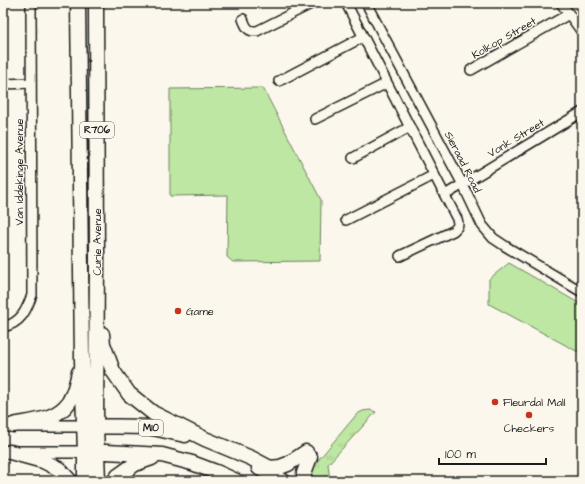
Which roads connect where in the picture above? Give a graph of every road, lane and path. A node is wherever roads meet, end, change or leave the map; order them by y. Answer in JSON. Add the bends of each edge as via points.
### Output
{"nodes":[{"id":1,"x":30,"y":3,"type":"edge"},
{"id":2,"x":78,"y":3,"type":"edge"},
{"id":3,"x":96,"y":3,"type":"edge"},
{"id":4,"x":313,"y":3,"type":"edge"},
{"id":5,"x":346,"y":3,"type":"edge"},
{"id":6,"x":366,"y":3,"type":"edge"},
{"id":7,"x":561,"y":3,"type":"edge"},
{"id":8,"x":569,"y":14,"type":"junction"},
{"id":9,"x":243,"y":19,"type":"dead end"},
{"id":10,"x":582,"y":32,"type":"edge"},
{"id":11,"x":363,"y":37,"type":"junction"},
{"id":12,"x":471,"y":70,"type":"dead end"},
{"id":13,"x":278,"y":81,"type":"dead end"},
{"id":14,"x":387,"y":82,"type":"junction"},
{"id":15,"x":31,"y":83,"type":"junction"},
{"id":16,"x":3,"y":84,"type":"edge"},
{"id":17,"x":582,"y":112,"type":"edge"},
{"id":18,"x":315,"y":120,"type":"dead end"},
{"id":19,"x":410,"y":127,"type":"junction"},
{"id":20,"x":353,"y":158,"type":"dead end"},
{"id":21,"x":434,"y":175,"type":"junction"},
{"id":22,"x":463,"y":185,"type":"junction"},
{"id":23,"x":445,"y":196,"type":"junction"},
{"id":24,"x":346,"y":220,"type":"dead end"},
{"id":25,"x":400,"y":256,"type":"dead end"},
{"id":26,"x":97,"y":258,"type":"junction"},
{"id":27,"x":582,"y":292,"type":"edge"},
{"id":28,"x":3,"y":326,"type":"edge"},
{"id":29,"x":82,"y":360,"type":"junction"},
{"id":30,"x":8,"y":426,"type":"edge"},
{"id":31,"x":90,"y":426,"type":"junction"},
{"id":32,"x":205,"y":439,"type":"junction"},
{"id":33,"x":7,"y":452,"type":"edge"},
{"id":34,"x":91,"y":452,"type":"junction"},
{"id":35,"x":162,"y":456,"type":"junction"},
{"id":36,"x":70,"y":481,"type":"edge"},
{"id":37,"x":86,"y":481,"type":"edge"},
{"id":38,"x":98,"y":481,"type":"edge"},
{"id":39,"x":114,"y":481,"type":"edge"},
{"id":40,"x":236,"y":481,"type":"edge"},
{"id":41,"x":283,"y":481,"type":"edge"},
{"id":42,"x":304,"y":481,"type":"edge"}],
"edges":[{"from":1,"to":15,"type":"street","name":"Van Iddekinge Avenue"},
{"from":2,"to":29,"type":"main road","name":"Curie Avenue","number":"R706"},
{"from":3,"to":26,"type":"main road","name":"Curie Avenue","number":"R706"},
{"from":4,"to":9,"type":"street","via":[[257,31],[247,29]]},
{"from":5,"to":11,"type":"street"},
{"from":6,"to":22,"type":"street","name":"Sieraad Road"},
{"from":7,"to":8,"type":"street"},
{"from":8,"to":10,"type":"street"},
{"from":8,"to":12,"type":"street","name":"Kolkop Street"},
{"from":11,"to":13,"type":"street"},
{"from":11,"to":14,"type":"street"},
{"from":14,"to":18,"type":"street"},
{"from":14,"to":19,"type":"street"},
{"from":15,"to":16,"type":"street"},
{"from":15,"to":28,"type":"street","name":"Van Iddekinge Avenue","via":[[32,295],[27,309],[19,319],[8,326]]},
{"from":17,"to":22,"type":"street","name":"Vonk Street"},
{"from":19,"to":20,"type":"street"},
{"from":19,"to":21,"type":"street"},
{"from":21,"to":23,"type":"street"},
{"from":21,"to":24,"type":"street"},
{"from":22,"to":23,"type":"street","name":"Vonk Street"},
{"from":22,"to":27,"type":"street","name":"Sieraad Road","via":[[482,225],[493,238]]},
{"from":23,"to":25,"type":"street","via":[[457,219],[457,228]]},
{"from":26,"to":31,"type":"main road","name":"Curie Avenue","number":"R706"},
{"from":26,"to":32,"type":"main road","via":[[103,344],[113,371],[129,394],[153,413]]},
{"from":29,"to":30,"type":"main road","via":[[69,402],[60,411],[46,419]]},
{"from":29,"to":31,"type":"main road","name":"Curie Avenue","number":"R706"},
{"from":30,"to":31,"type":"street"},
{"from":31,"to":32,"type":"main road","number":"M10","via":[[148,427]]},
{"from":31,"to":34,"type":"main road","name":"Curie Avenue","number":"R706"},
{"from":32,"to":41,"type":"main road","number":"M10"},
{"from":32,"to":42,"type":"main road","via":[[270,468],[280,467],[308,454]]},
{"from":33,"to":34,"type":"street"},
{"from":33,"to":36,"type":"main road","via":[[43,461],[59,469]]},
{"from":34,"to":35,"type":"main road"},
{"from":34,"to":37,"type":"main road","name":"Curie Avenue","number":"R706"},
{"from":34,"to":38,"type":"main road","name":"Curie Avenue","number":"R706"},
{"from":35,"to":39,"type":"main road","via":[[135,464]]},
{"from":35,"to":40,"type":"main road","via":[[192,463]]}]}
